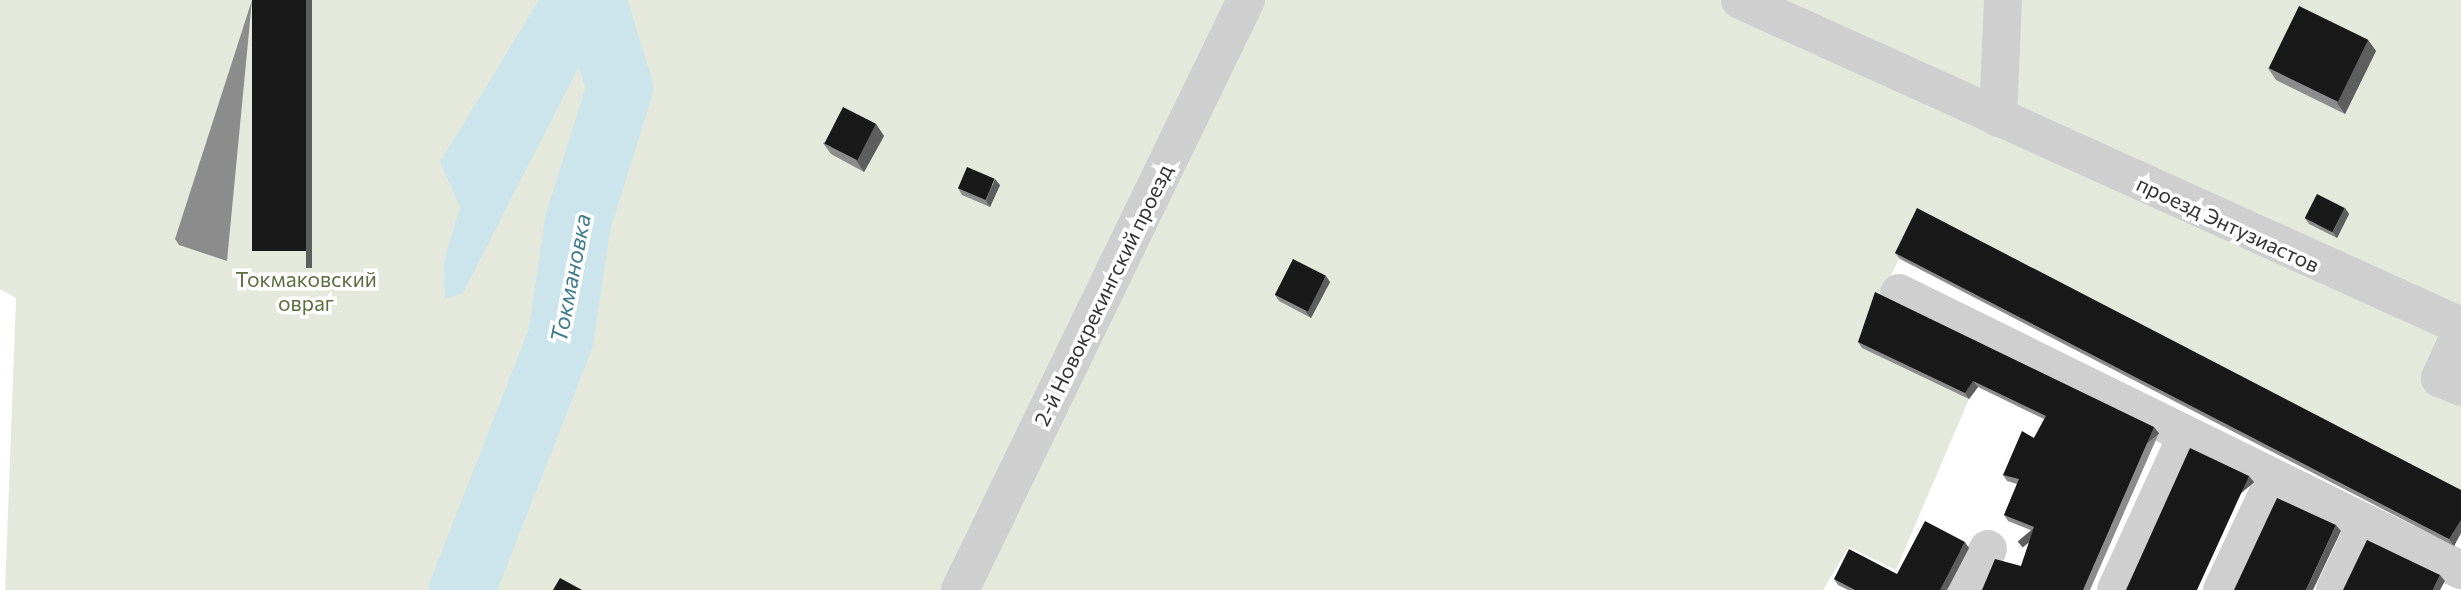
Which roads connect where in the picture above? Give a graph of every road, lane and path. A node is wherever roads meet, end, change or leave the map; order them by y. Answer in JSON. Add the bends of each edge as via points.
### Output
{"nodes":[{"id":1,"x":1246,"y":0,"type":"edge"},
{"id":2,"x":1740,"y":0,"type":"edge"},
{"id":3,"x":2003,"y":0,"type":"edge"},
{"id":4,"x":1998,"y":118,"type":"junction"},
{"id":5,"x":1899,"y":293,"type":"dead end"},
{"id":6,"x":2461,"y":326,"type":"edge"},
{"id":7,"x":2461,"y":332,"type":"edge"},
{"id":8,"x":2461,"y":387,"type":"edge"},
{"id":9,"x":2186,"y":439,"type":"junction"},
{"id":10,"x":2274,"y":480,"type":"junction"},
{"id":11,"x":2364,"y":528,"type":"junction"},
{"id":12,"x":1988,"y":549,"type":"dead end"},
{"id":13,"x":2461,"y":570,"type":"edge"},
{"id":14,"x":960,"y":590,"type":"edge"},
{"id":15,"x":1967,"y":590,"type":"edge"},
{"id":16,"x":2116,"y":590,"type":"edge"},
{"id":17,"x":2222,"y":590,"type":"edge"},
{"id":18,"x":2335,"y":590,"type":"edge"}],
"edges":[{"from":1,"to":14,"type":"street","name":"2-й Новокрекингский проезд"},
{"from":2,"to":4,"type":"street","name":"проезд Энтузиастов"},
{"from":3,"to":4,"type":"street"},
{"from":4,"to":6,"type":"street","name":"проезд Энтузиастов"},
{"from":5,"to":9,"type":"street"},
{"from":7,"to":8,"type":"street","via":[[2440,378]]},
{"from":9,"to":10,"type":"street"},
{"from":9,"to":16,"type":"street"},
{"from":10,"to":11,"type":"street"},
{"from":10,"to":17,"type":"street"},
{"from":11,"to":13,"type":"street"},
{"from":11,"to":18,"type":"street"},
{"from":12,"to":15,"type":"street"}]}
